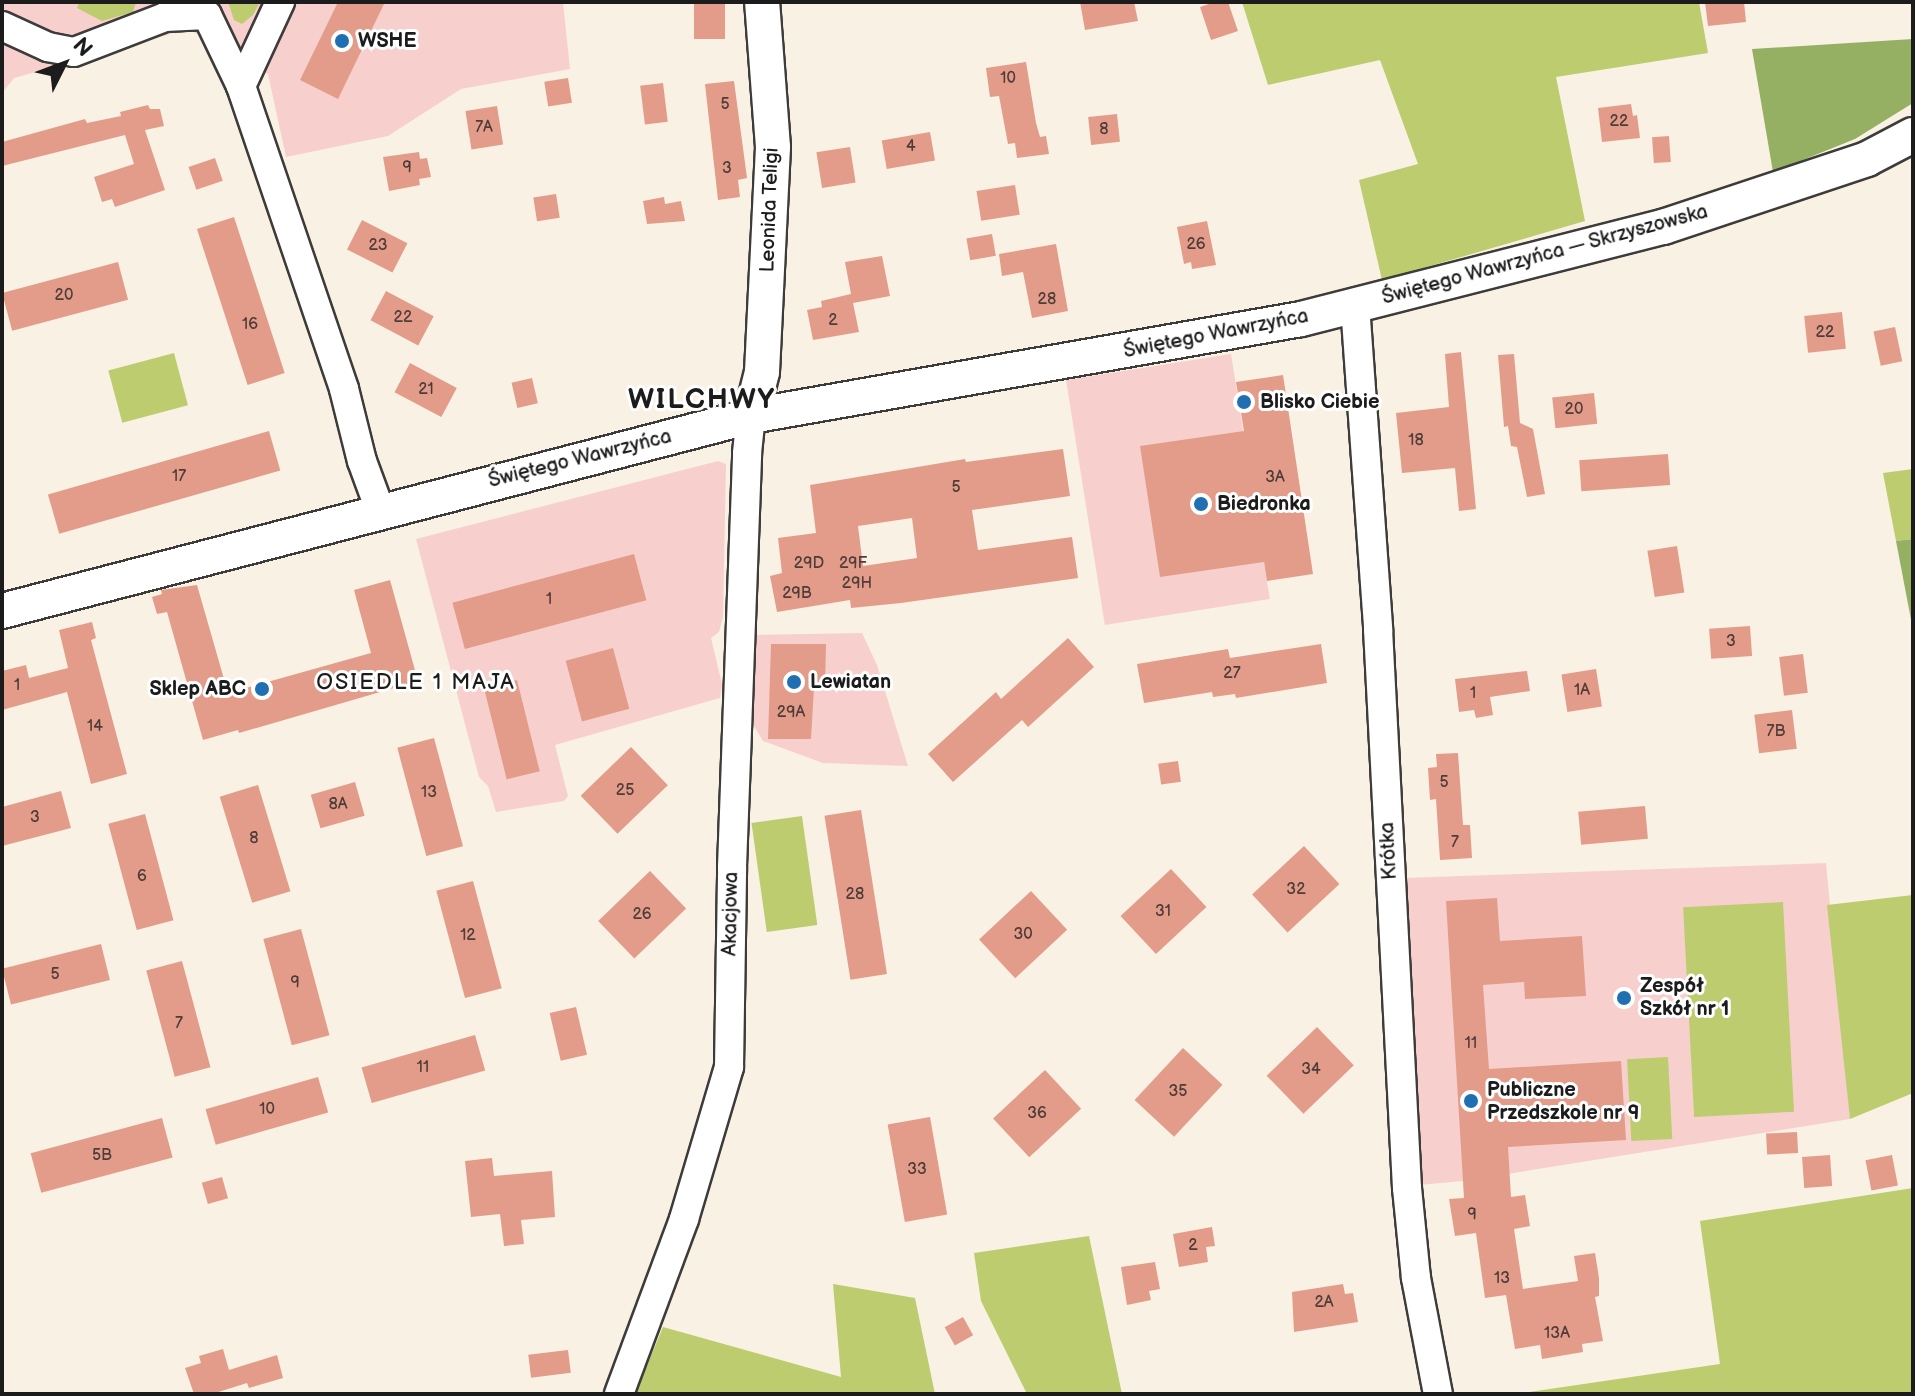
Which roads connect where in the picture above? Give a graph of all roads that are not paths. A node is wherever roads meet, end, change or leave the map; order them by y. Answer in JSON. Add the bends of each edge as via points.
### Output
{"nodes":[{"id":1,"x":280,"y":2,"type":"edge"},
{"id":2,"x":762,"y":2,"type":"edge"},
{"id":3,"x":2,"y":26,"type":"edge"},
{"id":4,"x":241,"y":86,"type":"junction"},
{"id":5,"x":1913,"y":135,"type":"edge"},
{"id":6,"x":1355,"y":305,"type":"junction"},
{"id":7,"x":751,"y":416,"type":"junction"},
{"id":8,"x":380,"y":510,"type":"junction"},
{"id":9,"x":2,"y":611,"type":"edge"},
{"id":10,"x":619,"y":1394,"type":"edge"},
{"id":11,"x":1438,"y":1394,"type":"edge"}],
"edges":[{"from":1,"to":4,"type":"street"},
{"from":2,"to":7,"type":"street","name":"Leonida Teligi","via":[[773,147],[762,372]]},
{"from":3,"to":4,"type":"street","via":[[48,47],[74,52],[165,17],[207,15]]},
{"from":4,"to":8,"type":"street"},
{"from":5,"to":6,"type":"street","name":"Świętego Wawrzyńca — Skrzyszowska","via":[[1867,159],[1663,227]]},
{"from":6,"to":7,"type":"street","name":"Świętego Wawrzyńca","via":[[1103,356]]},
{"from":6,"to":11,"type":"street","name":"Krótka","via":[[1407,1188],[1416,1278]]},
{"from":7,"to":8,"type":"street","name":"Świętego Wawrzyńca"},
{"from":7,"to":10,"type":"street","name":"Akacjowa","via":[[729,1067],[684,1219]]},
{"from":8,"to":9,"type":"street","name":"Świętego Wawrzyńca"}]}
